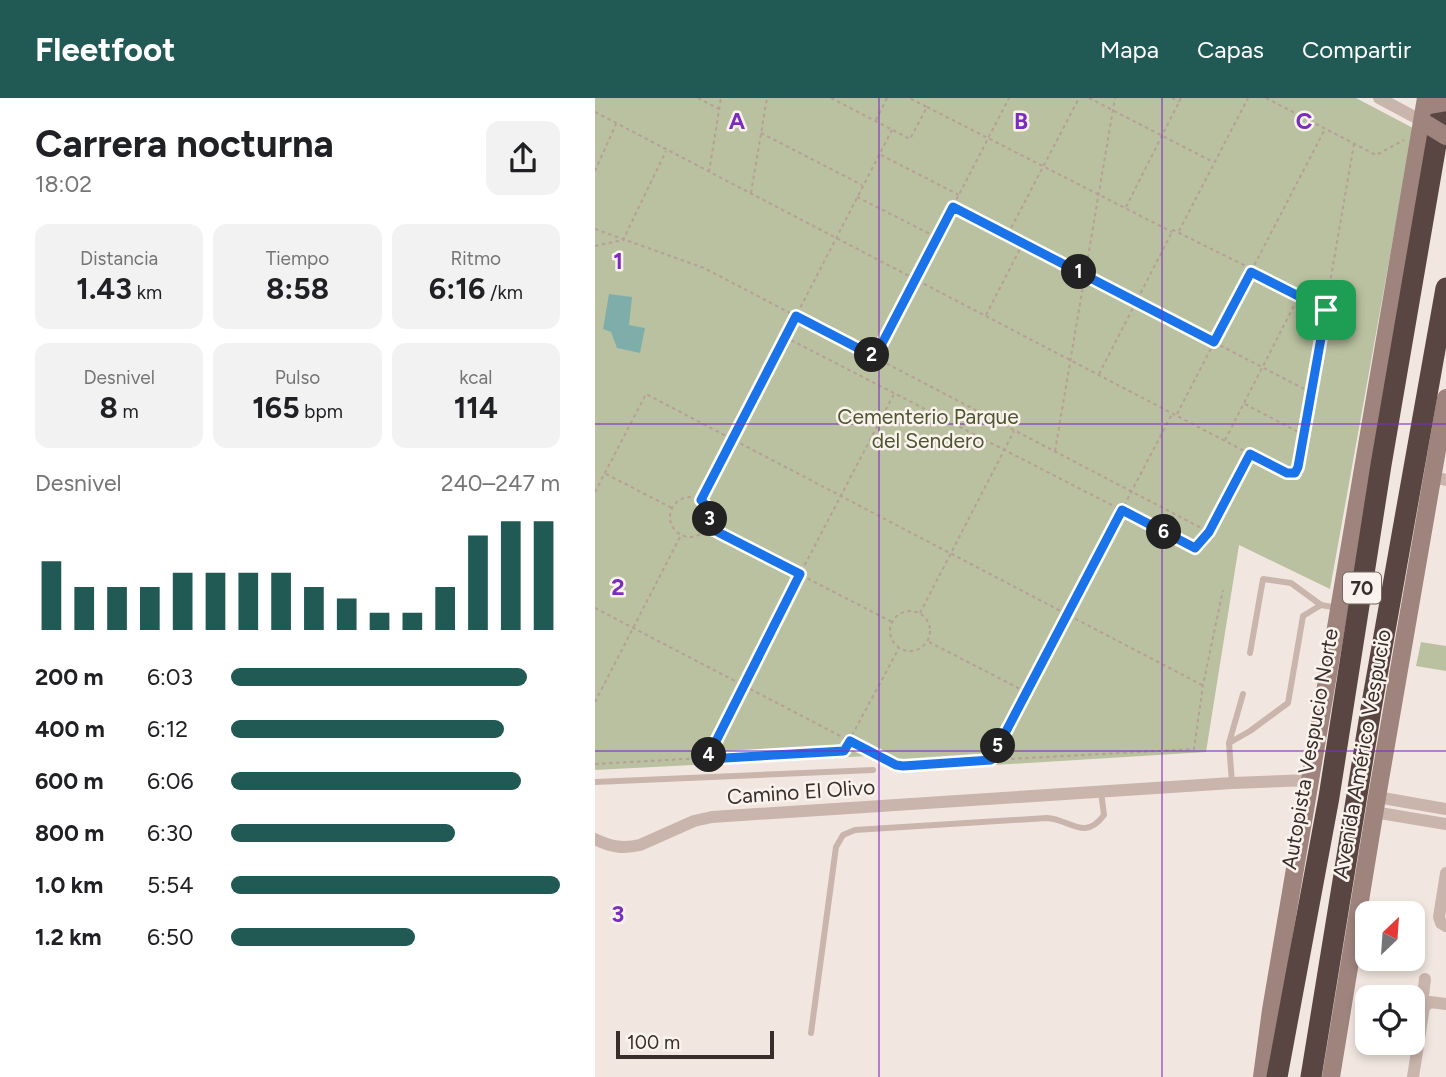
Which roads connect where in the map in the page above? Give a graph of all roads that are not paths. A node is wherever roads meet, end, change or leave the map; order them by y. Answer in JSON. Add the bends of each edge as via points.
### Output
{"nodes":[{"id":1,"x":1379,"y":98,"type":"edge"},
{"id":2,"x":1429,"y":109,"type":"edge"},
{"id":3,"x":1446,"y":136,"type":"edge"},
{"id":4,"x":1446,"y":288,"type":"edge"},
{"id":5,"x":1446,"y":398,"type":"edge"},
{"id":6,"x":1441,"y":454,"type":"edge"},
{"id":7,"x":1439,"y":478,"type":"edge"},
{"id":8,"x":1321,"y":605,"type":"junction"},
{"id":9,"x":1340,"y":608,"type":"junction"},
{"id":10,"x":1250,"y":653,"type":"dead end"},
{"id":11,"x":1243,"y":694,"type":"dead end"},
{"id":12,"x":1229,"y":743,"type":"junction"},
{"id":13,"x":873,"y":770,"type":"dead end"},
{"id":14,"x":1310,"y":780,"type":"junction"},
{"id":15,"x":595,"y":782,"type":"edge"},
{"id":16,"x":1232,"y":783,"type":"junction"},
{"id":17,"x":1101,"y":792,"type":"junction"},
{"id":18,"x":1376,"y":805,"type":"junction"},
{"id":19,"x":1419,"y":805,"type":"junction"},
{"id":20,"x":1446,"y":809,"type":"edge"},
{"id":21,"x":1417,"y":819,"type":"junction"},
{"id":22,"x":1446,"y":824,"type":"edge"},
{"id":23,"x":595,"y":839,"type":"edge"},
{"id":24,"x":1446,"y":873,"type":"edge"},
{"id":25,"x":1443,"y":924,"type":"edge"},
{"id":26,"x":1425,"y":979,"type":"dead end"},
{"id":27,"x":1424,"y":985,"type":"edge"},
{"id":28,"x":1446,"y":1004,"type":"edge"},
{"id":29,"x":1425,"y":1006,"type":"edge"},
{"id":30,"x":811,"y":1033,"type":"dead end"},
{"id":31,"x":1417,"y":1055,"type":"edge"},
{"id":32,"x":1262,"y":1077,"type":"edge"},
{"id":33,"x":1277,"y":1077,"type":"edge"},
{"id":34,"x":1311,"y":1077,"type":"edge"},
{"id":35,"x":1331,"y":1077,"type":"edge"},
{"id":36,"x":1413,"y":1077,"type":"edge"}],
"edges":[{"from":1,"to":2,"type":"street"},
{"from":2,"to":3,"type":"main road","bridge":true},
{"from":2,"to":9,"type":"main road"},
{"from":2,"to":33,"type":"highway","name":"Autopista Vespucio Norte","number":"70","via":[[1381,465],[1329,797]]},
{"from":4,"to":34,"type":"highway","number":"70"},
{"from":5,"to":6,"type":"main road","name":"Avenida Américo Vespucio"},
{"from":6,"to":7,"type":"main road","name":"Avenida Américo Vespucio"},
{"from":7,"to":18,"type":"main road","name":"Avenida Américo Vespucio"},
{"from":8,"to":9,"type":"lane"},
{"from":8,"to":10,"type":"lane","via":[[1291,583],[1263,579]]},
{"from":8,"to":12,"type":"lane","via":[[1303,616],[1288,703]]},
{"from":9,"to":14,"type":"main road"},
{"from":11,"to":12,"type":"lane"},
{"from":12,"to":16,"type":"lane"},
{"from":13,"to":15,"type":"lane"},
{"from":14,"to":16,"type":"street","name":"Camino El Olivo"},
{"from":14,"to":32,"type":"main road"},
{"from":16,"to":17,"type":"street","name":"Camino El Olivo"},
{"from":17,"to":23,"type":"street","name":"Camino El Olivo","via":[[712,817],[622,848]]},
{"from":17,"to":30,"type":"lane","via":[[1104,816],[1087,828],[1047,818],[855,830],[843,835],[836,847]]},
{"from":18,"to":19,"type":"street"},
{"from":18,"to":21,"type":"street"},
{"from":18,"to":35,"type":"main road","name":"Avenida Américo Vespucio"},
{"from":19,"to":20,"type":"street"},
{"from":19,"to":21,"type":"street"},
{"from":21,"to":22,"type":"street"},
{"from":24,"to":25,"type":"street","via":[[1439,914]]},
{"from":26,"to":27,"type":"street"},
{"from":28,"to":29,"type":"street"},
{"from":31,"to":36,"type":"street"}]}
